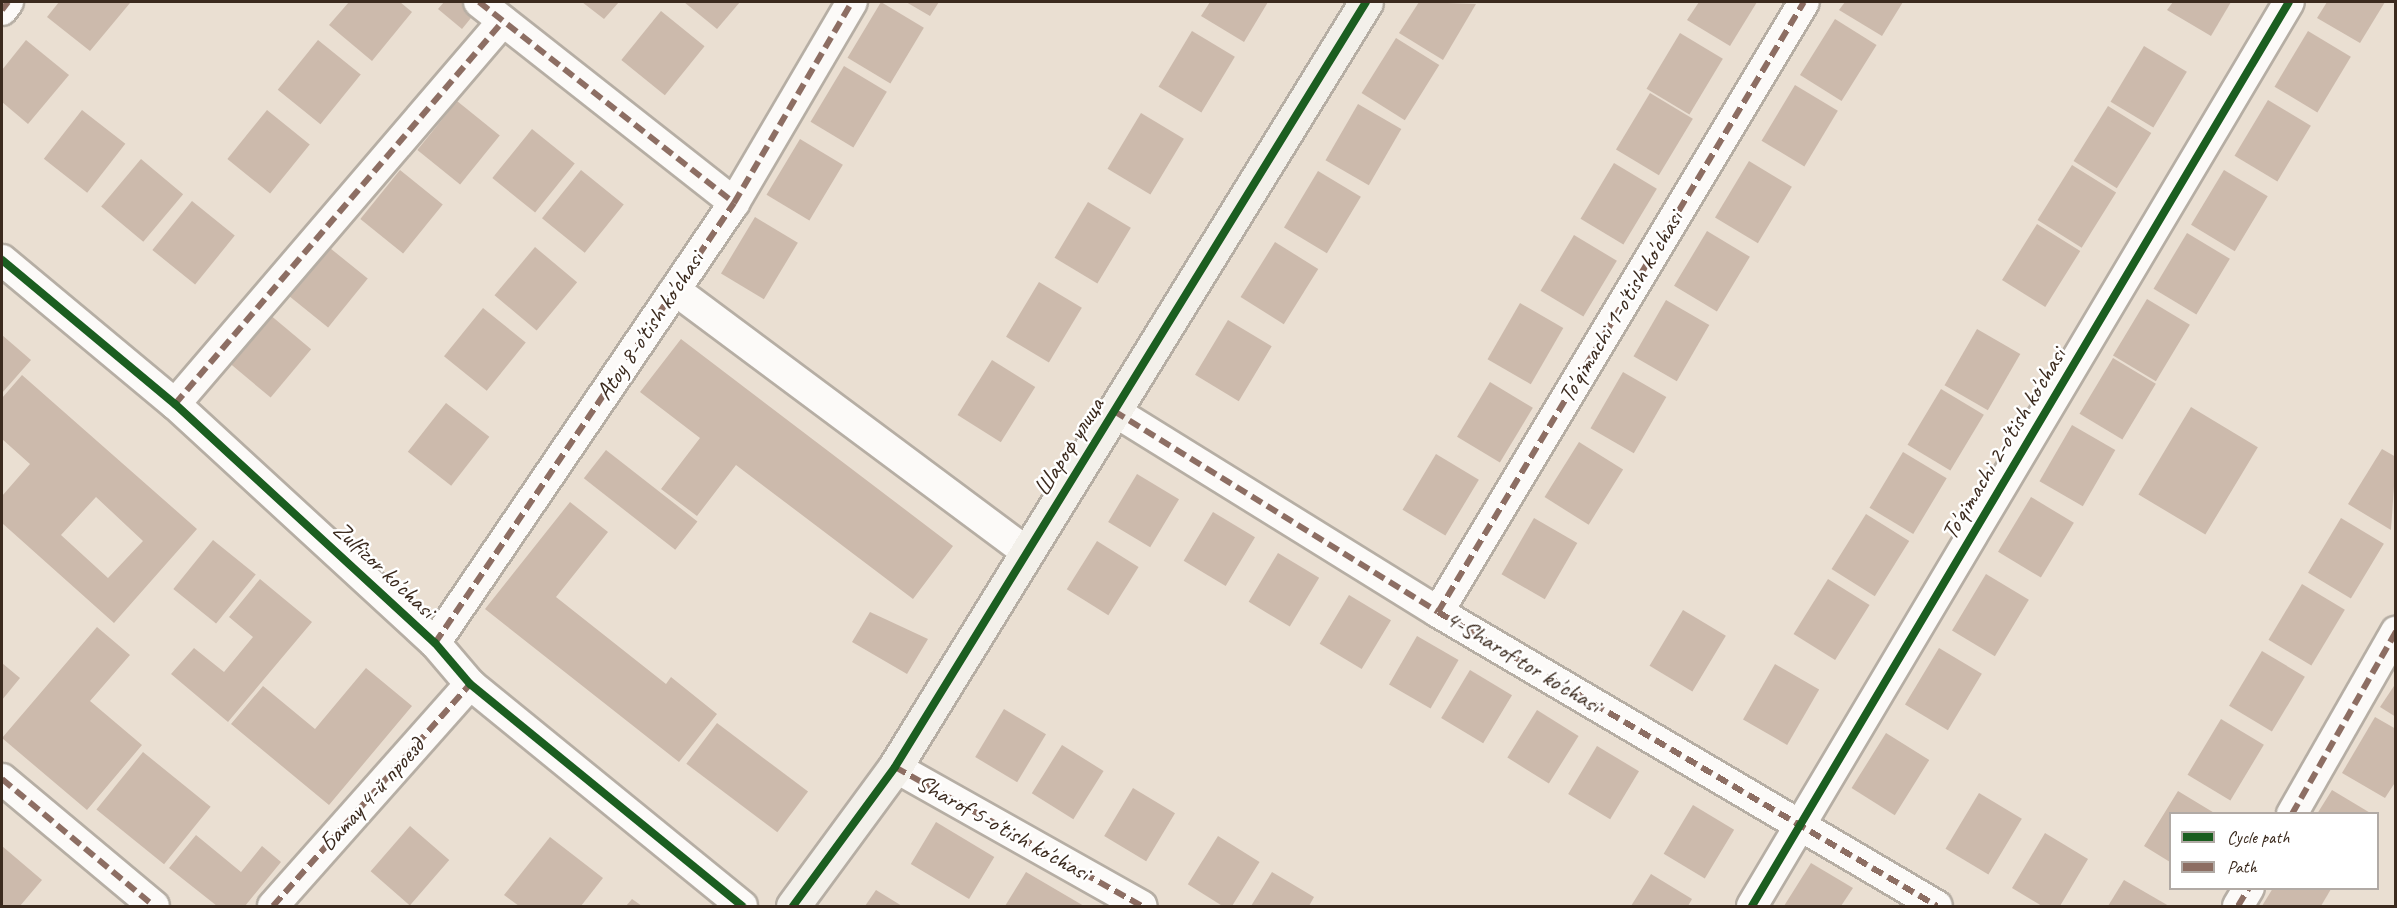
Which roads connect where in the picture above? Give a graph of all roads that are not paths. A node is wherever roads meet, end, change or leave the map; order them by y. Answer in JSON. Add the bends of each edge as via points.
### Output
{"nodes":[{"id":1,"x":8,"y":2,"type":"edge"},
{"id":2,"x":479,"y":2,"type":"edge"},
{"id":3,"x":852,"y":2,"type":"edge"},
{"id":4,"x":1366,"y":2,"type":"edge"},
{"id":5,"x":1804,"y":2,"type":"edge"},
{"id":6,"x":2289,"y":2,"type":"edge"},
{"id":7,"x":2,"y":9,"type":"edge"},
{"id":8,"x":502,"y":21,"type":"junction"},
{"id":9,"x":734,"y":203,"type":"junction"},
{"id":10,"x":2,"y":260,"type":"edge"},
{"id":11,"x":675,"y":290,"type":"junction"},
{"id":12,"x":175,"y":404,"type":"junction"},
{"id":13,"x":1114,"y":411,"type":"junction"},
{"id":14,"x":1027,"y":552,"type":"junction"},
{"id":15,"x":1438,"y":612,"type":"junction"},
{"id":16,"x":2396,"y":632,"type":"edge"},
{"id":17,"x":435,"y":643,"type":"junction"},
{"id":18,"x":470,"y":684,"type":"junction"},
{"id":19,"x":895,"y":767,"type":"junction"},
{"id":20,"x":2,"y":779,"type":"edge"},
{"id":21,"x":2293,"y":812,"type":"edge"},
{"id":22,"x":1799,"y":826,"type":"junction"},
{"id":23,"x":2248,"y":890,"type":"edge"},
{"id":24,"x":153,"y":906,"type":"edge"},
{"id":25,"x":273,"y":906,"type":"edge"},
{"id":26,"x":742,"y":906,"type":"edge"},
{"id":27,"x":793,"y":906,"type":"edge"},
{"id":28,"x":1142,"y":906,"type":"edge"},
{"id":29,"x":1752,"y":906,"type":"edge"},
{"id":30,"x":1937,"y":906,"type":"edge"},
{"id":31,"x":2238,"y":906,"type":"edge"}],
"edges":[{"from":1,"to":7,"type":"street"},
{"from":2,"to":8,"type":"street"},
{"from":3,"to":9,"type":"street","name":"Atoy 8-o'tish ko'chasi"},
{"from":4,"to":13,"type":"street","name":"Шароф улица"},
{"from":5,"to":15,"type":"street","name":"To'qimachi 1-o'tish ko'chasi"},
{"from":6,"to":22,"type":"street","name":"To'qimachi 2-o'tish ko'chasi"},
{"from":8,"to":9,"type":"street"},
{"from":8,"to":12,"type":"street"},
{"from":9,"to":11,"type":"street","name":"Atoy 8-o'tish ko'chasi"},
{"from":10,"to":12,"type":"street","name":"Zulfizor ko'chasi"},
{"from":11,"to":14,"type":"street"},
{"from":11,"to":17,"type":"street","name":"Atoy 8-o'tish ko'chasi"},
{"from":12,"to":17,"type":"street","name":"Zulfizor ko'chasi"},
{"from":13,"to":14,"type":"street","name":"Шароф улица"},
{"from":13,"to":15,"type":"street","name":"4-Sharof tor ko'chasi"},
{"from":14,"to":19,"type":"street","name":"Шароф улица"},
{"from":15,"to":22,"type":"street","name":"4-Sharof tor ko'chasi"},
{"from":16,"to":21,"type":"street"},
{"from":17,"to":18,"type":"street","name":"Zulfizor ko'chasi"},
{"from":18,"to":25,"type":"street","name":"Батау 4-й проезд"},
{"from":18,"to":26,"type":"street","name":"Zulfizor ko'chasi"},
{"from":19,"to":27,"type":"street","name":"Шароф улица"},
{"from":19,"to":28,"type":"street","name":"Sharof 5-o'tish ko'chasi"},
{"from":20,"to":24,"type":"street"},
{"from":22,"to":29,"type":"street","name":"To'qimachi 2-o'tish ko'chasi"},
{"from":22,"to":30,"type":"street","name":"4-Sharof tor ko'chasi"},
{"from":23,"to":31,"type":"street"}]}
